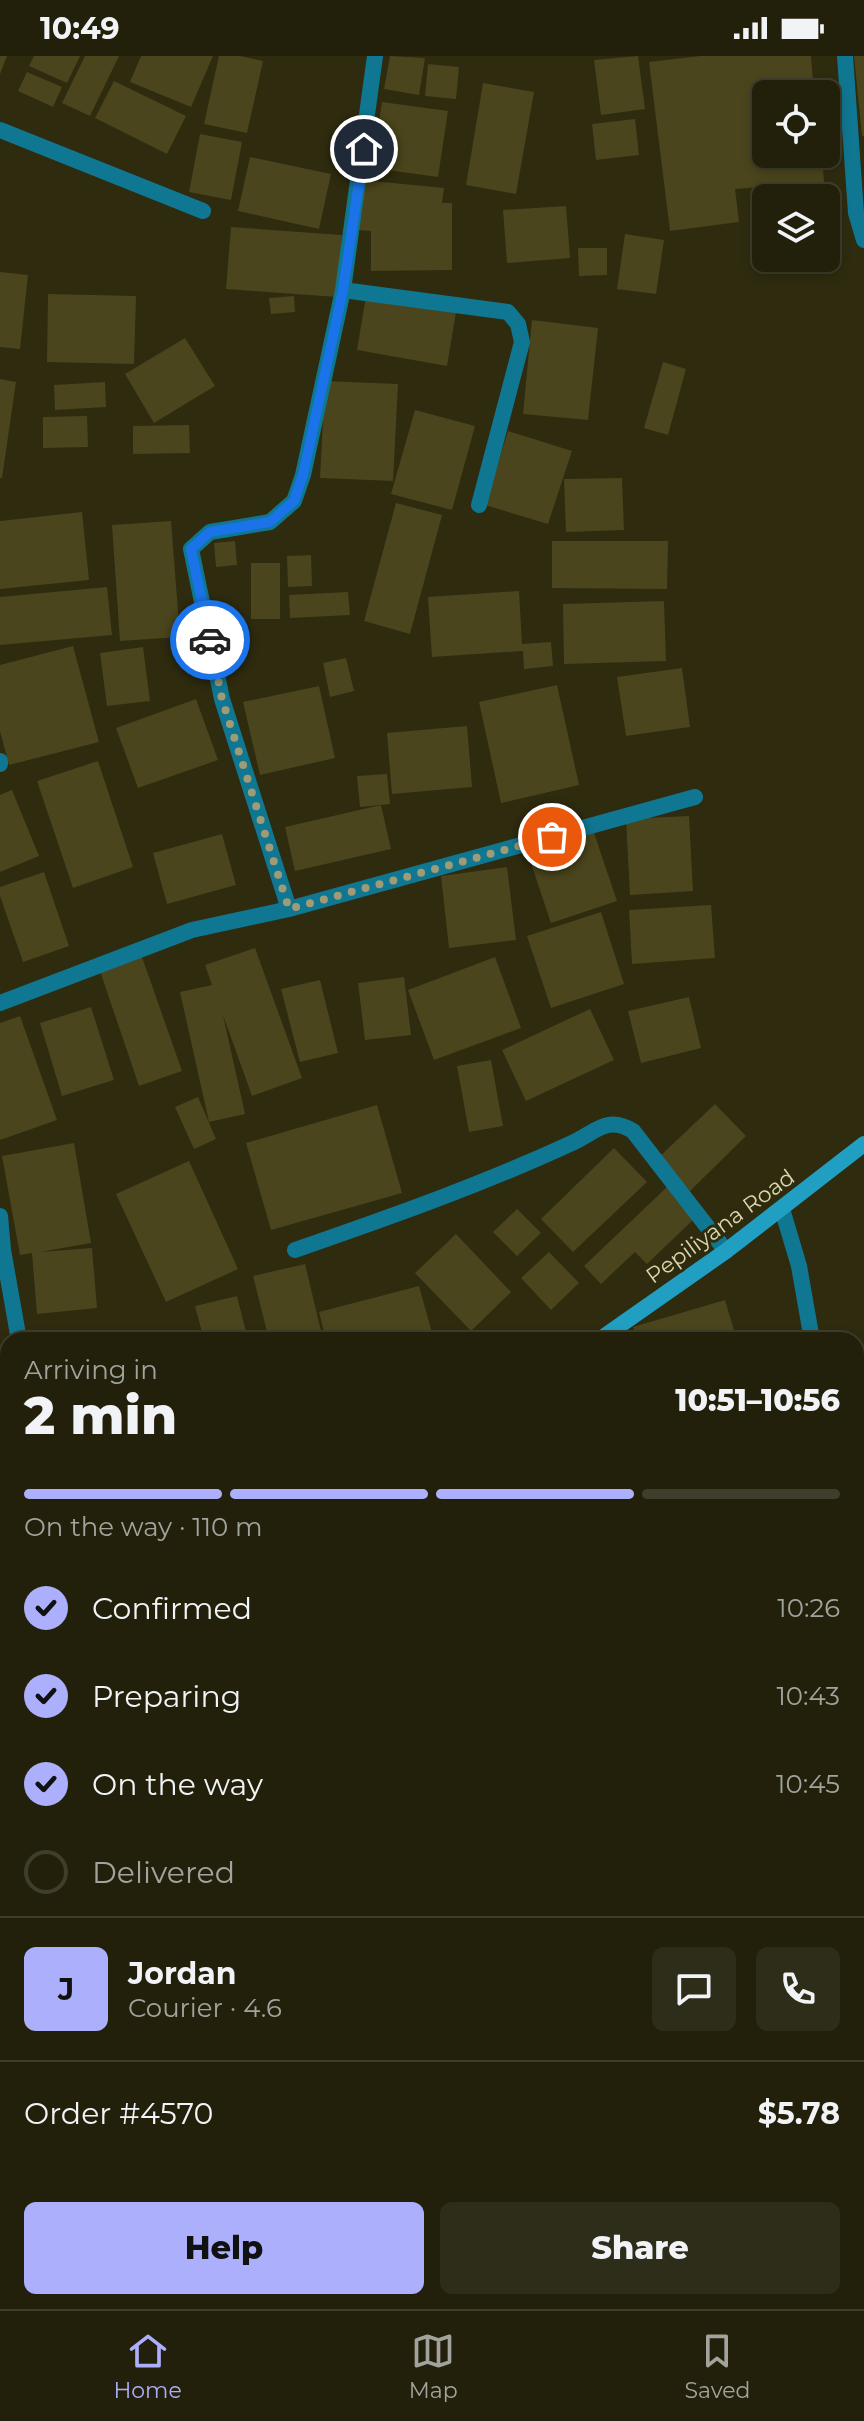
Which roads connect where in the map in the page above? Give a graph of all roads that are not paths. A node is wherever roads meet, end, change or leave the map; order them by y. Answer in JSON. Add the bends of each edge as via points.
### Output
{"nodes":[{"id":1,"x":375,"y":56,"type":"edge"},
{"id":2,"x":845,"y":56,"type":"edge"},
{"id":3,"x":0,"y":130,"type":"edge"},
{"id":4,"x":203,"y":211,"type":"dead end"},
{"id":5,"x":864,"y":240,"type":"edge"},
{"id":6,"x":343,"y":290,"type":"junction"},
{"id":7,"x":479,"y":505,"type":"dead end"},
{"id":8,"x":695,"y":797,"type":"dead end"},
{"id":9,"x":289,"y":909,"type":"junction"},
{"id":10,"x":0,"y":1003,"type":"edge"},
{"id":11,"x":864,"y":1144,"type":"edge"},
{"id":12,"x":782,"y":1209,"type":"junction"},
{"id":13,"x":0,"y":1216,"type":"edge"},
{"id":14,"x":295,"y":1250,"type":"dead end"},
{"id":15,"x":726,"y":1251,"type":"junction"},
{"id":16,"x":18,"y":1332,"type":"edge"},
{"id":17,"x":610,"y":1332,"type":"edge"},
{"id":18,"x":811,"y":1332,"type":"edge"}],
"edges":[{"from":1,"to":6,"type":"street"},
{"from":2,"to":5,"type":"street","via":[[856,213]]},
{"from":3,"to":4,"type":"street"},
{"from":6,"to":7,"type":"street","via":[[508,312],[518,324],[522,342]]},
{"from":6,"to":9,"type":"street","via":[[294,501],[270,522],[210,532],[191,549],[222,699]]},
{"from":8,"to":9,"type":"street"},
{"from":9,"to":10,"type":"street","via":[[192,930]]},
{"from":11,"to":12,"type":"main road","name":"Pepiliyana Road"},
{"from":12,"to":15,"type":"main road","name":"Pepiliyana Road"},
{"from":12,"to":18,"type":"street"},
{"from":13,"to":16,"type":"street"},
{"from":14,"to":15,"type":"street","via":[[432,1203],[608,1123],[621,1123],[633,1131]]},
{"from":15,"to":17,"type":"main road","name":"Pepiliyana Road"}]}
